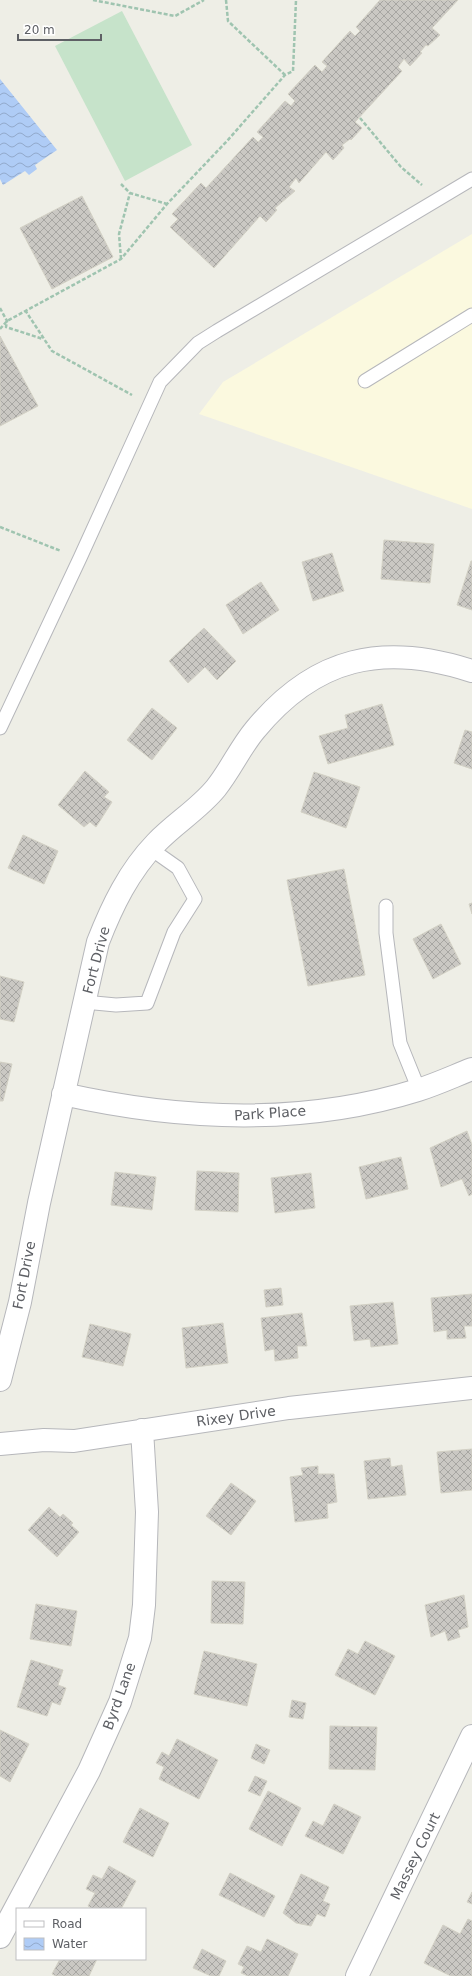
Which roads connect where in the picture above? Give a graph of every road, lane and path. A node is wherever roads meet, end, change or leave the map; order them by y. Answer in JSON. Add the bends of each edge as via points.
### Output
{"nodes":[{"id":1,"x":92,"y":0,"type":"edge"},
{"id":2,"x":204,"y":0,"type":"edge"},
{"id":3,"x":226,"y":0,"type":"edge"},
{"id":4,"x":296,"y":0,"type":"edge"},
{"id":5,"x":285,"y":74,"type":"junction"},
{"id":6,"x":360,"y":118,"type":"dead end"},
{"id":7,"x":472,"y":179,"type":"edge"},
{"id":8,"x":121,"y":184,"type":"dead end"},
{"id":9,"x":130,"y":193,"type":"junction"},
{"id":10,"x":439,"y":200,"type":"junction"},
{"id":11,"x":167,"y":204,"type":"junction"},
{"id":12,"x":121,"y":259,"type":"junction"},
{"id":13,"x":0,"y":308,"type":"edge"},
{"id":14,"x":25,"y":310,"type":"junction"},
{"id":15,"x":472,"y":315,"type":"edge"},
{"id":16,"x":6,"y":321,"type":"junction"},
{"id":17,"x":0,"y":329,"type":"edge"},
{"id":18,"x":44,"y":339,"type":"junction"},
{"id":19,"x":365,"y":380,"type":"dead end"},
{"id":20,"x":150,"y":404,"type":"junction"},
{"id":21,"x":0,"y":527,"type":"edge"},
{"id":22,"x":80,"y":558,"type":"junction"},
{"id":23,"x":472,"y":671,"type":"edge"},
{"id":24,"x":0,"y":728,"type":"edge"},
{"id":25,"x":151,"y":849,"type":"junction"},
{"id":26,"x":386,"y":906,"type":"dead end"},
{"id":27,"x":84,"y":1002,"type":"junction"},
{"id":28,"x":472,"y":1069,"type":"edge"},
{"id":29,"x":419,"y":1090,"type":"junction"},
{"id":30,"x":63,"y":1094,"type":"junction"},
{"id":31,"x":0,"y":1380,"type":"edge"},
{"id":32,"x":472,"y":1388,"type":"edge"},
{"id":33,"x":142,"y":1430,"type":"junction"},
{"id":34,"x":0,"y":1444,"type":"edge"},
{"id":35,"x":472,"y":1736,"type":"edge"},
{"id":36,"x":0,"y":1937,"type":"edge"},
{"id":37,"x":357,"y":1976,"type":"edge"}],
"edges":[{"from":1,"to":2,"type":"path","via":[[175,16]]},
{"from":3,"to":5,"type":"path","via":[[228,21]]},
{"from":4,"to":5,"type":"path","via":[[293,71]]},
{"from":5,"to":11,"type":"path"},
{"from":6,"to":10,"type":"path","via":[[401,167]]},
{"from":7,"to":10,"type":"lane"},
{"from":8,"to":9,"type":"path"},
{"from":9,"to":11,"type":"path"},
{"from":9,"to":12,"type":"path","via":[[119,234]]},
{"from":10,"to":20,"type":"lane","via":[[198,343],[160,382]]},
{"from":11,"to":12,"type":"path"},
{"from":12,"to":14,"type":"path"},
{"from":13,"to":16,"type":"path"},
{"from":14,"to":16,"type":"path"},
{"from":14,"to":18,"type":"path"},
{"from":15,"to":19,"type":"lane"},
{"from":16,"to":17,"type":"path"},
{"from":16,"to":18,"type":"path","via":[[6,327]]},
{"from":18,"to":20,"type":"path","via":[[52,352]]},
{"from":20,"to":22,"type":"lane"},
{"from":21,"to":22,"type":"path"},
{"from":22,"to":24,"type":"lane"},
{"from":23,"to":25,"type":"street","name":"Fort Drive","via":[[404,656],[356,661],[310,680],[280,701],[254,731],[216,787],[198,807]]},
{"from":25,"to":27,"type":"street","name":"Fort Drive","via":[[122,889],[108,915],[98,942]]},
{"from":25,"to":27,"type":"lane","via":[[178,868],[195,899],[174,932],[147,1003],[116,1005]]},
{"from":26,"to":29,"type":"lane","via":[[386,933],[400,1043]]},
{"from":27,"to":30,"type":"street","name":"Fort Drive"},
{"from":28,"to":29,"type":"street","name":"Park Place"},
{"from":29,"to":30,"type":"street","name":"Park Place","via":[[338,1108],[233,1116],[163,1112],[106,1104]]},
{"from":30,"to":31,"type":"street","name":"Fort Drive","via":[[20,1302]]},
{"from":32,"to":33,"type":"street","name":"Rixey Drive","via":[[289,1408]]},
{"from":33,"to":34,"type":"street","name":"Rixey Drive","via":[[74,1440]]},
{"from":33,"to":36,"type":"street","name":"Byrd Lane","via":[[148,1512],[140,1638],[120,1702],[89,1771]]},
{"from":35,"to":37,"type":"street","name":"Massey Court"}]}
